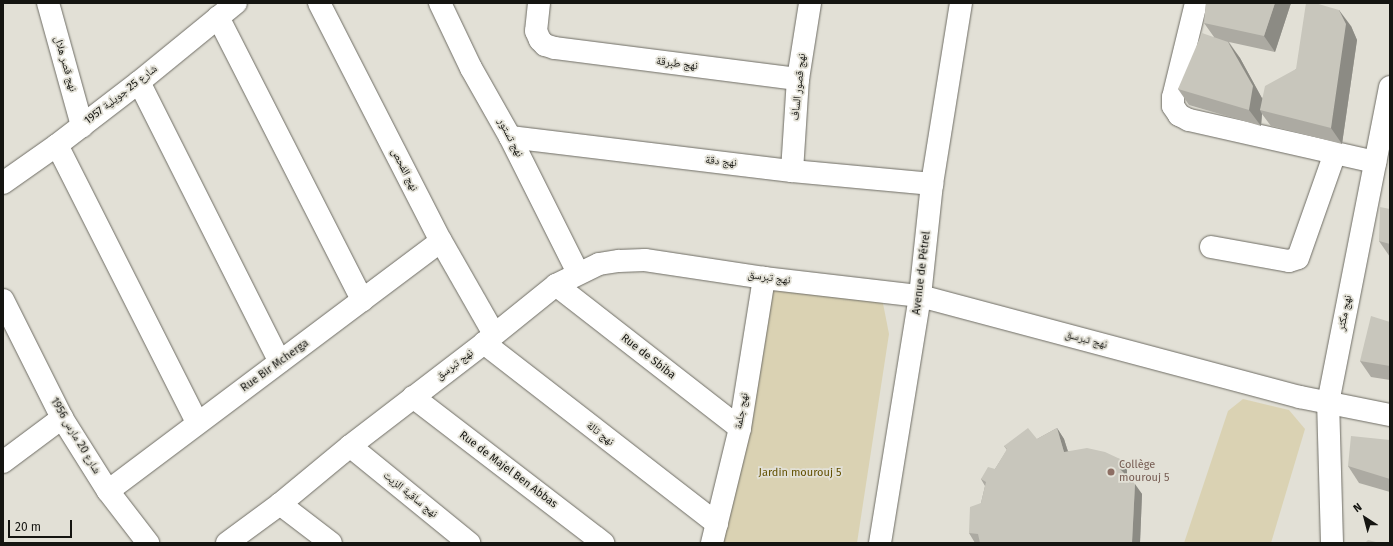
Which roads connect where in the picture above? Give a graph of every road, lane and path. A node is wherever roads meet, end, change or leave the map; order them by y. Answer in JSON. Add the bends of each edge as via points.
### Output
{"nodes":[{"id":1,"x":48,"y":3,"type":"edge"},
{"id":2,"x":236,"y":3,"type":"edge"},
{"id":3,"x":319,"y":3,"type":"edge"},
{"id":4,"x":440,"y":3,"type":"edge"},
{"id":5,"x":539,"y":3,"type":"edge"},
{"id":6,"x":810,"y":3,"type":"edge"},
{"id":7,"x":961,"y":3,"type":"edge"},
{"id":8,"x":1196,"y":3,"type":"edge"},
{"id":9,"x":218,"y":16,"type":"junction"},
{"id":10,"x":798,"y":79,"type":"junction"},
{"id":11,"x":139,"y":82,"type":"junction"},
{"id":12,"x":1390,"y":87,"type":"edge"},
{"id":13,"x":82,"y":126,"type":"junction"},
{"id":14,"x":510,"y":137,"type":"junction"},
{"id":15,"x":57,"y":145,"type":"junction"},
{"id":16,"x":1335,"y":153,"type":"junction"},
{"id":17,"x":1375,"y":162,"type":"junction"},
{"id":18,"x":792,"y":171,"type":"junction"},
{"id":19,"x":3,"y":183,"type":"edge"},
{"id":20,"x":932,"y":184,"type":"junction"},
{"id":21,"x":441,"y":241,"type":"junction"},
{"id":22,"x":1211,"y":247,"type":"dead end"},
{"id":23,"x":578,"y":273,"type":"junction"},
{"id":24,"x":764,"y":278,"type":"junction"},
{"id":25,"x":556,"y":285,"type":"junction"},
{"id":26,"x":920,"y":296,"type":"junction"},
{"id":27,"x":3,"y":300,"type":"edge"},
{"id":28,"x":362,"y":300,"type":"junction"},
{"id":29,"x":489,"y":339,"type":"junction"},
{"id":30,"x":280,"y":362,"type":"junction"},
{"id":31,"x":413,"y":397,"type":"junction"},
{"id":32,"x":1328,"y":403,"type":"junction"},
{"id":33,"x":1390,"y":415,"type":"edge"},
{"id":34,"x":62,"y":418,"type":"junction"},
{"id":35,"x":197,"y":422,"type":"junction"},
{"id":36,"x":740,"y":428,"type":"junction"},
{"id":37,"x":350,"y":446,"type":"junction"},
{"id":38,"x":3,"y":462,"type":"edge"},
{"id":39,"x":108,"y":490,"type":"junction"},
{"id":40,"x":280,"y":504,"type":"junction"},
{"id":41,"x":714,"y":533,"type":"edge"},
{"id":42,"x":148,"y":543,"type":"edge"},
{"id":43,"x":227,"y":543,"type":"edge"},
{"id":44,"x":331,"y":543,"type":"edge"},
{"id":45,"x":469,"y":543,"type":"edge"},
{"id":46,"x":603,"y":543,"type":"edge"},
{"id":47,"x":880,"y":543,"type":"edge"},
{"id":48,"x":1332,"y":543,"type":"edge"}],
"edges":[{"from":1,"to":13,"type":"street","name":"نهج قصر هلال"},
{"from":2,"to":9,"type":"street","name":"شارع 25 جويلية 1957"},
{"from":3,"to":21,"type":"street","name":"نهج الفحص"},
{"from":4,"to":14,"type":"street","name":"نهج تستور","via":[[471,68]]},
{"from":5,"to":10,"type":"street","name":"نهج طبرقة","via":[[536,32],[540,40],[555,48]]},
{"from":6,"to":10,"type":"street","name":"نهج قصور الساف"},
{"from":7,"to":20,"type":"street","name":"Avenue de Pétrel"},
{"from":8,"to":16,"type":"street","via":[[1173,97],[1173,106],[1179,115],[1190,120]]},
{"from":9,"to":11,"type":"street","name":"شارع 25 جويلية 1957"},
{"from":9,"to":28,"type":"street"},
{"from":10,"to":18,"type":"street","name":"نهج قصور الساف"},
{"from":11,"to":13,"type":"street","name":"شارع 25 جويلية 1957"},
{"from":11,"to":30,"type":"street"},
{"from":12,"to":17,"type":"street","name":"نهج مكثر"},
{"from":13,"to":15,"type":"street","name":"شارع 25 جويلية 1957"},
{"from":14,"to":18,"type":"street","name":"نهج دقة"},
{"from":14,"to":23,"type":"street","name":"نهج تستور"},
{"from":15,"to":19,"type":"street","name":"شارع 25 جويلية 1957"},
{"from":15,"to":35,"type":"street"},
{"from":16,"to":17,"type":"street"},
{"from":16,"to":22,"type":"street","via":[[1298,258],[1289,261]]},
{"from":17,"to":32,"type":"street","name":"نهج مكثر"},
{"from":18,"to":20,"type":"street","name":"نهج دقة"},
{"from":20,"to":26,"type":"street","name":"Avenue de Pétrel"},
{"from":21,"to":28,"type":"street","name":"Rue Bir Mcherga"},
{"from":21,"to":29,"type":"street","name":"نهج الفحص"},
{"from":23,"to":24,"type":"street","name":"نهج تبرسق","via":[[599,264],[619,260],[645,260]]},
{"from":23,"to":25,"type":"street","name":"نهج تبرسق"},
{"from":24,"to":26,"type":"street","name":"نهج تبرسق"},
{"from":24,"to":36,"type":"street","name":"نهج جلمة"},
{"from":25,"to":29,"type":"street","name":"نهج تبرسق"},
{"from":25,"to":36,"type":"street","name":"Rue de Sbiba"},
{"from":26,"to":32,"type":"street","name":"نهج تبرسق"},
{"from":26,"to":47,"type":"street","name":"Avenue de Pétrel"},
{"from":27,"to":34,"type":"street","name":"شارع 20 مارس 1956"},
{"from":28,"to":30,"type":"street","name":"Rue Bir Mcherga"},
{"from":29,"to":31,"type":"street","name":"نهج تبرسق"},
{"from":29,"to":41,"type":"street","name":"نهج تالة"},
{"from":30,"to":35,"type":"street","name":"Rue Bir Mcherga"},
{"from":31,"to":37,"type":"street","name":"نهج تبرسق"},
{"from":31,"to":46,"type":"street","name":"Rue de Majel Ben Abbas"},
{"from":32,"to":33,"type":"street","name":"نهج تبرسق"},
{"from":32,"to":48,"type":"street","name":"نهج مكثر"},
{"from":34,"to":38,"type":"street"},
{"from":34,"to":39,"type":"street","name":"شارع 20 مارس 1956"},
{"from":35,"to":39,"type":"street","name":"Rue Bir Mcherga"},
{"from":36,"to":41,"type":"street","name":"نهج جلمة"},
{"from":37,"to":40,"type":"street","name":"نهج تبرسق"},
{"from":37,"to":45,"type":"street","name":"نهج ساقية الزيت"},
{"from":39,"to":42,"type":"street","name":"شارع 20 مارس 1956"},
{"from":40,"to":43,"type":"street","name":"نهج تبرسق"},
{"from":40,"to":44,"type":"street"}]}
